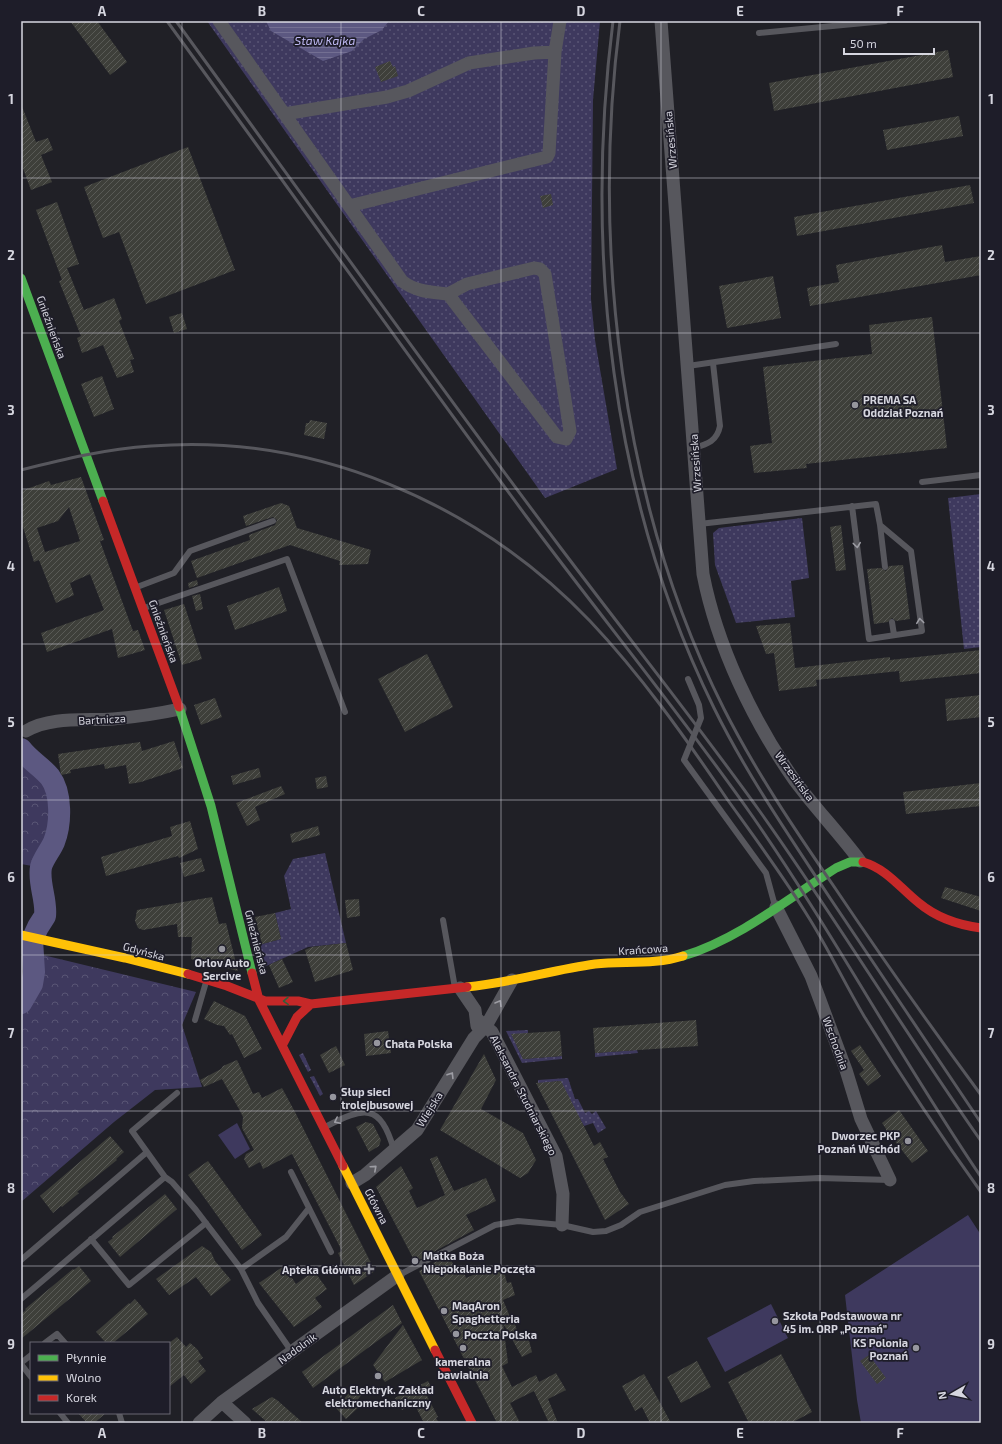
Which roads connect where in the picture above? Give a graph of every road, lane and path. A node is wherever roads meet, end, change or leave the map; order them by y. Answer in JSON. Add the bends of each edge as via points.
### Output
{"nodes":[{"id":1,"x":219,"y":21,"type":"edge"},
{"id":2,"x":560,"y":21,"type":"edge"},
{"id":3,"x":661,"y":21,"type":"edge"},
{"id":4,"x":885,"y":21,"type":"edge"},
{"id":5,"x":759,"y":33,"type":"dead end"},
{"id":6,"x":555,"y":52,"type":"junction"},
{"id":7,"x":284,"y":114,"type":"junction"},
{"id":8,"x":349,"y":206,"type":"junction"},
{"id":9,"x":21,"y":278,"type":"edge"},
{"id":10,"x":448,"y":294,"type":"junction"},
{"id":11,"x":836,"y":344,"type":"dead end"},
{"id":12,"x":714,"y":362,"type":"junction"},
{"id":13,"x":688,"y":366,"type":"junction"},
{"id":14,"x":694,"y":448,"type":"junction"},
{"id":15,"x":981,"y":475,"type":"edge"},
{"id":16,"x":922,"y":482,"type":"dead end"},
{"id":17,"x":852,"y":506,"type":"junction"},
{"id":18,"x":273,"y":521,"type":"dead end"},
{"id":19,"x":699,"y":524,"type":"junction"},
{"id":20,"x":880,"y":525,"type":"junction"},
{"id":21,"x":885,"y":567,"type":"dead end"},
{"id":22,"x":136,"y":588,"type":"junction"},
{"id":23,"x":143,"y":609,"type":"junction"},
{"id":24,"x":892,"y":622,"type":"dead end"},
{"id":25,"x":894,"y":635,"type":"junction"},
{"id":26,"x":688,"y":679,"type":"dead end"},
{"id":27,"x":180,"y":709,"type":"junction"},
{"id":28,"x":345,"y":712,"type":"dead end"},
{"id":29,"x":26,"y":731,"type":"dead end"},
{"id":30,"x":860,"y":861,"type":"junction"},
{"id":31,"x":776,"y":907,"type":"junction"},
{"id":32,"x":443,"y":920,"type":"dead end"},
{"id":33,"x":981,"y":928,"type":"edge"},
{"id":34,"x":21,"y":935,"type":"edge"},
{"id":35,"x":206,"y":980,"type":"junction"},
{"id":36,"x":512,"y":980,"type":"junction"},
{"id":37,"x":458,"y":989,"type":"junction"},
{"id":38,"x":259,"y":1000,"type":"junction"},
{"id":39,"x":311,"y":1004,"type":"junction"},
{"id":40,"x":277,"y":1015,"type":"dead end"},
{"id":41,"x":195,"y":1020,"type":"dead end"},
{"id":42,"x":481,"y":1022,"type":"junction"},
{"id":43,"x":283,"y":1044,"type":"junction"},
{"id":44,"x":177,"y":1093,"type":"dead end"},
{"id":45,"x":324,"y":1128,"type":"junction"},
{"id":46,"x":394,"y":1150,"type":"junction"},
{"id":47,"x":147,"y":1152,"type":"junction"},
{"id":48,"x":291,"y":1172,"type":"dead end"},
{"id":49,"x":165,"y":1177,"type":"junction"},
{"id":50,"x":890,"y":1180,"type":"joint"},
{"id":51,"x":352,"y":1183,"type":"junction"},
{"id":52,"x":309,"y":1208,"type":"junction"},
{"id":53,"x":206,"y":1223,"type":"junction"},
{"id":54,"x":562,"y":1225,"type":"junction"},
{"id":55,"x":91,"y":1239,"type":"junction"},
{"id":56,"x":331,"y":1252,"type":"dead end"},
{"id":57,"x":21,"y":1260,"type":"edge"},
{"id":58,"x":241,"y":1269,"type":"junction"},
{"id":59,"x":398,"y":1275,"type":"junction"},
{"id":60,"x":21,"y":1299,"type":"edge"},
{"id":61,"x":47,"y":1342,"type":"edge"},
{"id":62,"x":64,"y":1342,"type":"edge"},
{"id":63,"x":292,"y":1352,"type":"junction"},
{"id":64,"x":30,"y":1356,"type":"edge"},
{"id":65,"x":21,"y":1364,"type":"edge"},
{"id":66,"x":30,"y":1376,"type":"edge"},
{"id":67,"x":222,"y":1402,"type":"junction"},
{"id":68,"x":61,"y":1414,"type":"edge"},
{"id":69,"x":68,"y":1423,"type":"edge"},
{"id":70,"x":199,"y":1423,"type":"edge"},
{"id":71,"x":245,"y":1423,"type":"edge"},
{"id":72,"x":472,"y":1423,"type":"edge"}],
"edges":[{"from":1,"to":7,"type":"street"},
{"from":2,"to":6,"type":"street"},
{"from":3,"to":13,"type":"street","name":"Wrzesińska"},
{"from":4,"to":5,"type":"lane"},
{"from":6,"to":7,"type":"street","via":[[469,63],[408,91],[387,97]]},
{"from":6,"to":8,"type":"street","via":[[547,158]]},
{"from":7,"to":8,"type":"street"},
{"from":8,"to":10,"type":"street","via":[[402,281],[412,288]]},
{"from":9,"to":22,"type":"street","name":"Gnieźnieńska"},
{"from":10,"to":10,"type":"street","via":[[467,284],[534,268],[545,274],[570,431],[566,439],[557,438]]},
{"from":11,"to":12,"type":"lane"},
{"from":12,"to":13,"type":"lane"},
{"from":12,"to":14,"type":"lane","via":[[719,432],[709,444]]},
{"from":13,"to":14,"type":"street","name":"Wrzesińska"},
{"from":14,"to":19,"type":"street","name":"Wrzesińska"},
{"from":15,"to":16,"type":"lane"},
{"from":17,"to":19,"type":"lane"},
{"from":17,"to":20,"type":"lane","via":[[876,504]]},
{"from":17,"to":25,"type":"lane","one_way":true,"via":[[869,639]]},
{"from":18,"to":22,"type":"lane","via":[[190,551],[174,573]]},
{"from":19,"to":30,"type":"street","name":"Wrzesińska","via":[[703,574],[709,603],[718,633],[754,713],[796,781]]},
{"from":20,"to":21,"type":"lane"},
{"from":25,"to":20,"type":"lane","one_way":true,"via":[[922,631],[912,551]]},
{"from":22,"to":23,"type":"street","name":"Gnieźnieńska"},
{"from":23,"to":27,"type":"street","name":"Gnieźnieńska"},
{"from":23,"to":28,"type":"lane","via":[[287,559]]},
{"from":24,"to":25,"type":"lane"},
{"from":26,"to":31,"type":"lane","via":[[699,705],[701,718],[684,760],[766,873]]},
{"from":27,"to":29,"type":"street","name":"Bartnicza","via":[[132,717],[57,722]]},
{"from":27,"to":38,"type":"street","name":"Gnieźnieńska","via":[[211,806]]},
{"from":30,"to":31,"type":"street","name":"Krańcowa","via":[[844,863]]},
{"from":30,"to":33,"type":"street","via":[[882,871],[928,910],[948,921]]},
{"from":31,"to":36,"type":"street","name":"Krańcowa","via":[[717,944],[678,958],[657,962],[598,964]]},
{"from":31,"to":50,"type":"street","name":"Wschodnia","via":[[811,976],[846,1070],[861,1119]]},
{"from":32,"to":37,"type":"lane"},
{"from":34,"to":35,"type":"street","name":"Gdyńska","via":[[116,956]]},
{"from":35,"to":38,"type":"street","name":"Gdyńska"},
{"from":35,"to":41,"type":"lane"},
{"from":36,"to":37,"type":"street","name":"Krańcowa"},
{"from":42,"to":36,"type":"street","name":"Wiejska","one_way":true},
{"from":37,"to":39,"type":"street","name":"Krańcowa"},
{"from":37,"to":42,"type":"street","via":[[474,1007]]},
{"from":39,"to":38,"type":"street","name":"Krańcowa","one_way":true,"via":[[304,1001]]},
{"from":38,"to":40,"type":"street"},
{"from":38,"to":43,"type":"street","name":"Główna"},
{"from":39,"to":43,"type":"street","via":[[292,1017]]},
{"from":46,"to":42,"type":"street","name":"Wiejska","one_way":true,"via":[[417,1130],[474,1038]]},
{"from":42,"to":54,"type":"street","name":"Aleksandra Studniarskiego","via":[[492,1032],[556,1156],[563,1194]]},
{"from":43,"to":45,"type":"street","name":"Główna"},
{"from":44,"to":47,"type":"lane","via":[[132,1131]]},
{"from":46,"to":45,"type":"lane","one_way":true,"via":[[385,1125],[380,1119],[368,1113],[355,1112]]},
{"from":45,"to":51,"type":"street","name":"Główna"},
{"from":51,"to":46,"type":"street","name":"Wiejska","one_way":true},
{"from":47,"to":49,"type":"lane"},
{"from":47,"to":57,"type":"lane"},
{"from":48,"to":52,"type":"lane"},
{"from":49,"to":53,"type":"lane"},
{"from":49,"to":55,"type":"lane"},
{"from":50,"to":54,"type":"lane","via":[[819,1178],[725,1185],[640,1212],[621,1225],[606,1231],[593,1232]]},
{"from":51,"to":59,"type":"street","name":"Główna"},
{"from":52,"to":56,"type":"lane"},
{"from":52,"to":58,"type":"lane","via":[[287,1236]]},
{"from":53,"to":55,"type":"lane","via":[[129,1285]]},
{"from":53,"to":58,"type":"lane"},
{"from":54,"to":59,"type":"lane","via":[[518,1221],[495,1225]]},
{"from":55,"to":60,"type":"lane"},
{"from":58,"to":63,"type":"lane","via":[[258,1304]]},
{"from":59,"to":63,"type":"street","name":"Nadolnik"},
{"from":59,"to":72,"type":"street","name":"Główna"},
{"from":61,"to":62,"type":"lane","via":[[57,1334]]},
{"from":63,"to":67,"type":"street","name":"Nadolnik"},
{"from":64,"to":65,"type":"lane"},
{"from":65,"to":66,"type":"lane"},
{"from":67,"to":70,"type":"street","name":"Nadolnik"},
{"from":67,"to":71,"type":"street"},
{"from":68,"to":69,"type":"lane"}]}
